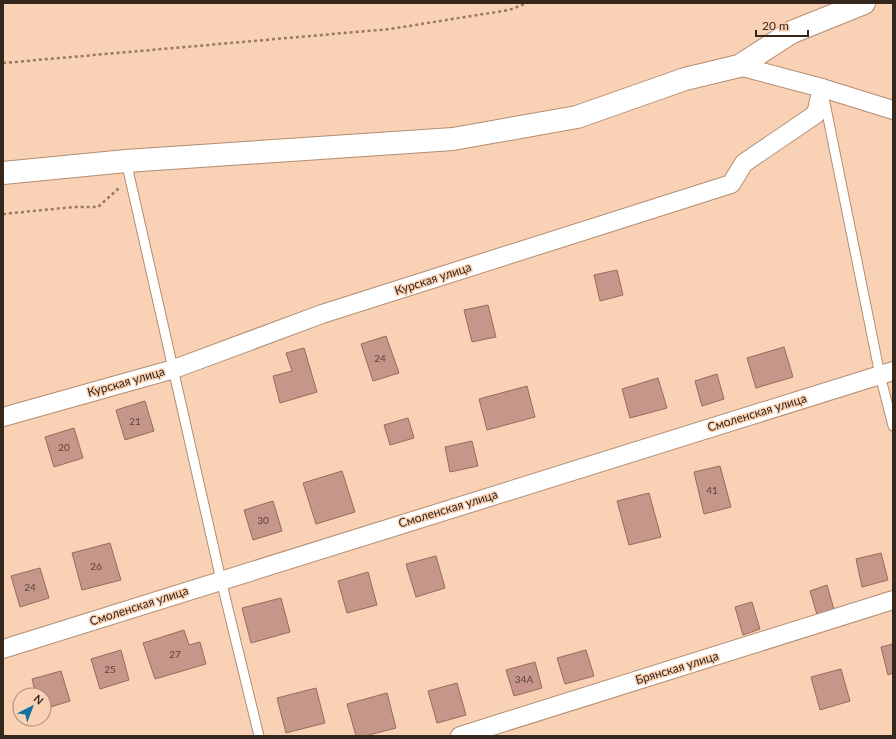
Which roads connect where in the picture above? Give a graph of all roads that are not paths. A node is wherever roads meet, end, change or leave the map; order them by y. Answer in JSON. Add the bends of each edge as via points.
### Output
{"nodes":[{"id":1,"x":864,"y":3,"type":"edge"},
{"id":2,"x":739,"y":66,"type":"junction"},
{"id":3,"x":822,"y":88,"type":"junction"},
{"id":4,"x":893,"y":110,"type":"edge"},
{"id":5,"x":128,"y":170,"type":"junction"},
{"id":6,"x":3,"y":173,"type":"edge"},
{"id":7,"x":174,"y":369,"type":"junction"},
{"id":8,"x":886,"y":373,"type":"edge"},
{"id":9,"x":3,"y":417,"type":"edge"},
{"id":10,"x":893,"y":426,"type":"edge"},
{"id":11,"x":222,"y":580,"type":"junction"},
{"id":12,"x":893,"y":600,"type":"edge"},
{"id":13,"x":3,"y":649,"type":"edge"},
{"id":14,"x":259,"y":736,"type":"edge"},
{"id":15,"x":460,"y":736,"type":"edge"}],
"edges":[{"from":1,"to":2,"type":"street","via":[[792,32]]},
{"from":2,"to":3,"type":"street"},
{"from":2,"to":5,"type":"street","via":[[685,79],[576,117],[453,139]]},
{"from":3,"to":4,"type":"street"},
{"from":3,"to":7,"type":"street","name":"Курская улица","via":[[816,114],[744,163],[731,184],[322,314]]},
{"from":3,"to":8,"type":"lane"},
{"from":5,"to":6,"type":"street"},
{"from":5,"to":7,"type":"lane"},
{"from":7,"to":9,"type":"street","name":"Курская улица"},
{"from":7,"to":11,"type":"lane"},
{"from":8,"to":10,"type":"lane"},
{"from":8,"to":11,"type":"street","name":"Смоленская улица"},
{"from":11,"to":13,"type":"street","name":"Смоленская улица"},
{"from":11,"to":14,"type":"lane"},
{"from":12,"to":15,"type":"street","name":"Брянская улица"}]}
